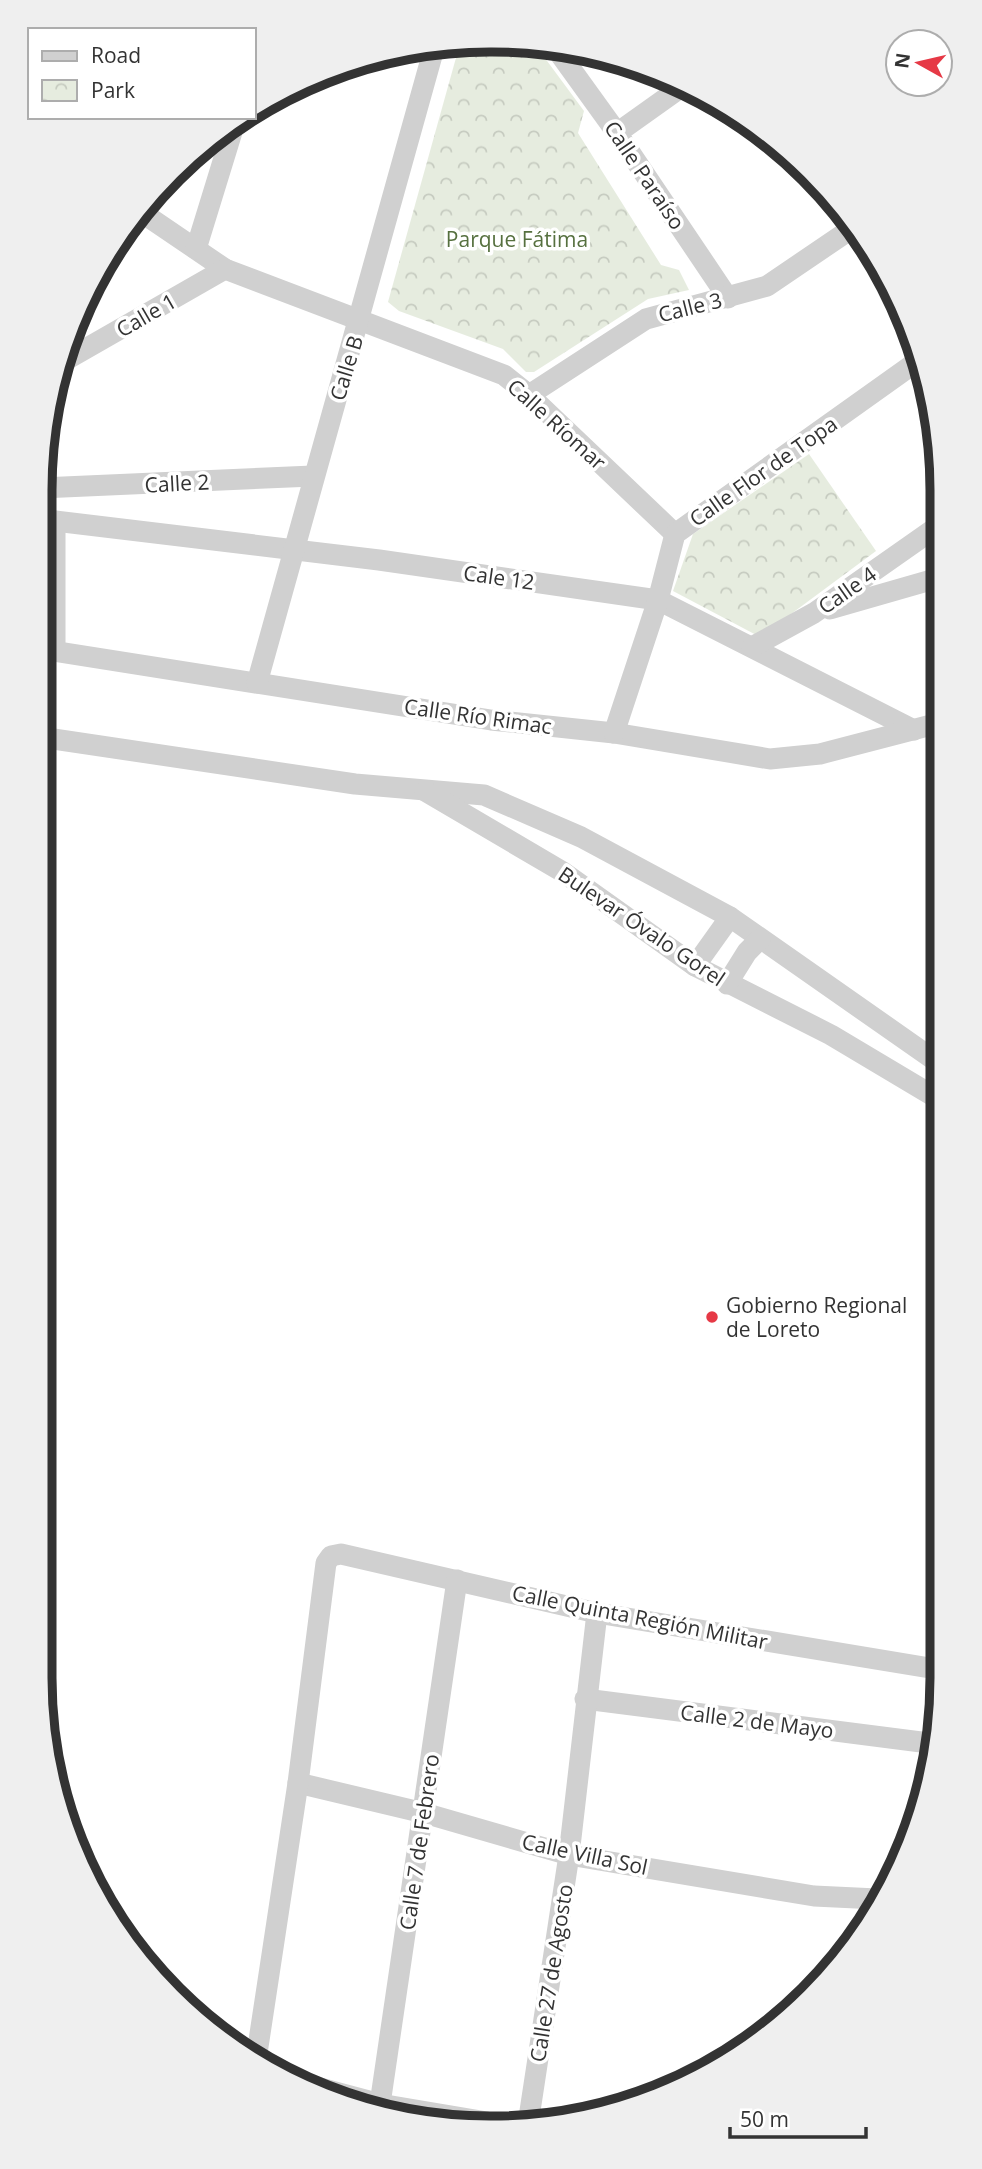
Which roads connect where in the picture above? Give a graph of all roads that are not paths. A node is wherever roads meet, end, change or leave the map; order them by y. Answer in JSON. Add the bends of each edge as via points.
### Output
{"nodes":[{"id":1,"x":432,"y":56,"type":"edge"},
{"id":2,"x":563,"y":59,"type":"edge"},
{"id":3,"x":674,"y":93,"type":"edge"},
{"id":4,"x":617,"y":133,"type":"junction"},
{"id":5,"x":230,"y":139,"type":"edge"},
{"id":6,"x":149,"y":217,"type":"edge"},
{"id":7,"x":845,"y":233,"type":"edge"},
{"id":8,"x":196,"y":249,"type":"junction"},
{"id":9,"x":225,"y":270,"type":"junction"},
{"id":10,"x":728,"y":298,"type":"junction"},
{"id":11,"x":359,"y":323,"type":"junction"},
{"id":12,"x":74,"y":355,"type":"edge"},
{"id":13,"x":911,"y":366,"type":"edge"},
{"id":14,"x":529,"y":395,"type":"junction"},
{"id":15,"x":313,"y":476,"type":"junction"},
{"id":16,"x":53,"y":487,"type":"edge"},
{"id":17,"x":53,"y":518,"type":"edge"},
{"id":18,"x":55,"y":521,"type":"junction"},
{"id":19,"x":930,"y":532,"type":"edge"},
{"id":20,"x":675,"y":534,"type":"junction"},
{"id":21,"x":294,"y":549,"type":"junction"},
{"id":22,"x":53,"y":558,"type":"edge"},
{"id":23,"x":930,"y":580,"type":"edge"},
{"id":24,"x":658,"y":600,"type":"junction"},
{"id":25,"x":814,"y":614,"type":"junction"},
{"id":26,"x":752,"y":647,"type":"junction"},
{"id":27,"x":53,"y":651,"type":"edge"},
{"id":28,"x":257,"y":683,"type":"junction"},
{"id":29,"x":930,"y":726,"type":"edge"},
{"id":30,"x":914,"y":730,"type":"junction"},
{"id":31,"x":614,"y":733,"type":"junction"},
{"id":32,"x":53,"y":739,"type":"edge"},
{"id":33,"x":421,"y":788,"type":"junction"},
{"id":34,"x":730,"y":917,"type":"junction"},
{"id":35,"x":760,"y":939,"type":"junction"},
{"id":36,"x":695,"y":966,"type":"junction"},
{"id":37,"x":727,"y":984,"type":"junction"},
{"id":38,"x":930,"y":1057,"type":"edge"},
{"id":39,"x":930,"y":1094,"type":"edge"},
{"id":40,"x":457,"y":1580,"type":"junction"},
{"id":41,"x":597,"y":1613,"type":"junction"},
{"id":42,"x":930,"y":1668,"type":"edge"},
{"id":43,"x":585,"y":1699,"type":"junction"},
{"id":44,"x":925,"y":1742,"type":"edge"},
{"id":45,"x":298,"y":1783,"type":"junction"},
{"id":46,"x":424,"y":1813,"type":"junction"},
{"id":47,"x":569,"y":1855,"type":"junction"},
{"id":48,"x":870,"y":1899,"type":"edge"},
{"id":49,"x":258,"y":2049,"type":"edge"},
{"id":50,"x":380,"y":2102,"type":"edge"},
{"id":51,"x":529,"y":2115,"type":"edge"}],
"edges":[{"from":1,"to":11,"type":"street","name":"Calle B"},
{"from":2,"to":4,"type":"street","name":"Calle Paraíso"},
{"from":3,"to":4,"type":"street"},
{"from":4,"to":10,"type":"street","name":"Calle Paraíso"},
{"from":5,"to":8,"type":"street"},
{"from":6,"to":8,"type":"street","name":"Calle Ríomar"},
{"from":7,"to":10,"type":"street","name":"Calle 3","via":[[767,286]]},
{"from":8,"to":9,"type":"street","name":"Calle Ríomar"},
{"from":9,"to":11,"type":"street","name":"Calle Ríomar"},
{"from":9,"to":12,"type":"street","name":"Calle 1"},
{"from":10,"to":14,"type":"street","name":"Calle 3","via":[[646,319]]},
{"from":11,"to":14,"type":"street","name":"Calle Ríomar","via":[[504,375]]},
{"from":11,"to":15,"type":"street","name":"Calle B"},
{"from":13,"to":20,"type":"street","name":"Calle Flor de Topa"},
{"from":14,"to":20,"type":"street","name":"Calle Ríomar"},
{"from":15,"to":16,"type":"street","name":"Calle 2"},
{"from":15,"to":21,"type":"street","name":"Calle B"},
{"from":17,"to":18,"type":"street"},
{"from":18,"to":21,"type":"street","name":"Cale 12"},
{"from":18,"to":22,"type":"street"},
{"from":19,"to":25,"type":"street","name":"Calle 4"},
{"from":20,"to":24,"type":"street","name":"Calle Flor de Topa"},
{"from":21,"to":24,"type":"street","name":"Cale 12"},
{"from":21,"to":28,"type":"street","name":"Calle B"},
{"from":23,"to":25,"type":"street"},
{"from":24,"to":26,"type":"street","name":"Cale 12"},
{"from":24,"to":31,"type":"street","name":"Calle Flor de Topa"},
{"from":25,"to":26,"type":"street","name":"Calle 4"},
{"from":26,"to":30,"type":"street","name":"Cale 12"},
{"from":27,"to":28,"type":"street","name":"Calle Río Rimac"},
{"from":28,"to":31,"type":"street","name":"Calle Río Rimac","via":[[491,720]]},
{"from":29,"to":30,"type":"street","name":"Calle Río Rimac"},
{"from":30,"to":31,"type":"street","name":"Calle Río Rimac","via":[[820,754],[770,759]]},
{"from":32,"to":33,"type":"street","name":"Bulevar Óvalo Gorel","via":[[355,784]]},
{"from":33,"to":34,"type":"street","name":"Bulevar Óvalo Gorel","via":[[484,794],[581,837]]},
{"from":33,"to":36,"type":"street","name":"Bulevar Óvalo Gorel","via":[[564,872]]},
{"from":34,"to":35,"type":"street","name":"Bulevar Óvalo Gorel"},
{"from":34,"to":36,"type":"street"},
{"from":35,"to":37,"type":"street"},
{"from":35,"to":38,"type":"street","name":"Bulevar Óvalo Gorel"},
{"from":36,"to":37,"type":"street","name":"Bulevar Óvalo Gorel"},
{"from":37,"to":39,"type":"street","name":"Bulevar Óvalo Gorel","via":[[831,1035]]},
{"from":40,"to":41,"type":"street","name":"Calle Quinta Región Militar"},
{"from":40,"to":45,"type":"street","name":"Calle Quinta Región Militar","via":[[341,1554],[331,1556],[326,1563]]},
{"from":40,"to":46,"type":"street","name":"Calle 7 de Febrero"},
{"from":41,"to":42,"type":"street","name":"Calle Quinta Región Militar"},
{"from":41,"to":43,"type":"street","name":"Calle 27 de Agosto"},
{"from":43,"to":44,"type":"street","name":"Calle 2 de Mayo"},
{"from":43,"to":47,"type":"street","name":"Calle 27 de Agosto"},
{"from":45,"to":46,"type":"street","name":"Calle Villa Sol"},
{"from":45,"to":49,"type":"street"},
{"from":46,"to":47,"type":"street","name":"Calle Villa Sol"},
{"from":46,"to":50,"type":"street","name":"Calle 7 de Febrero"},
{"from":47,"to":48,"type":"street","name":"Calle Villa Sol","via":[[814,1896]]},
{"from":47,"to":51,"type":"street","name":"Calle 27 de Agosto"}]}
